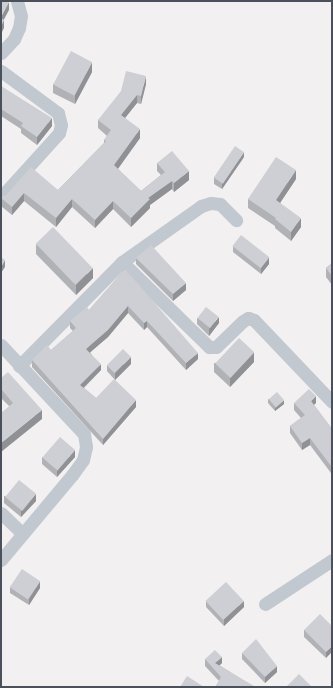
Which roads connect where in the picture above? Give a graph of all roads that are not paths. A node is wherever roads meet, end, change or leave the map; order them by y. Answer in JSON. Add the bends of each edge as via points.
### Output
{"nodes":[{"id":1,"x":17,"y":1,"type":"edge"},
{"id":2,"x":1,"y":53,"type":"edge"},
{"id":3,"x":1,"y":71,"type":"edge"},
{"id":4,"x":1,"y":197,"type":"edge"},
{"id":5,"x":236,"y":220,"type":"dead end"},
{"id":6,"x":122,"y":262,"type":"junction"},
{"id":7,"x":1,"y":346,"type":"edge"},
{"id":8,"x":19,"y":366,"type":"junction"},
{"id":9,"x":332,"y":402,"type":"edge"},
{"id":10,"x":1,"y":513,"type":"edge"},
{"id":11,"x":22,"y":533,"type":"junction"},
{"id":12,"x":1,"y":560,"type":"edge"},
{"id":13,"x":332,"y":560,"type":"edge"},
{"id":14,"x":265,"y":604,"type":"dead end"}],
"edges":[{"from":1,"to":2,"type":"street","via":[[21,16],[19,28],[14,40]]},
{"from":3,"to":4,"type":"street","via":[[58,113],[62,125],[59,133]]},
{"from":5,"to":6,"type":"street","via":[[220,204],[205,204]]},
{"from":6,"to":8,"type":"street"},
{"from":6,"to":9,"type":"street","via":[[209,347],[216,347],[243,321],[248,318],[254,320]]},
{"from":7,"to":8,"type":"street"},
{"from":8,"to":11,"type":"street","via":[[84,434],[86,447],[83,460]]},
{"from":10,"to":11,"type":"street"},
{"from":11,"to":12,"type":"street"},
{"from":13,"to":14,"type":"street"}]}
